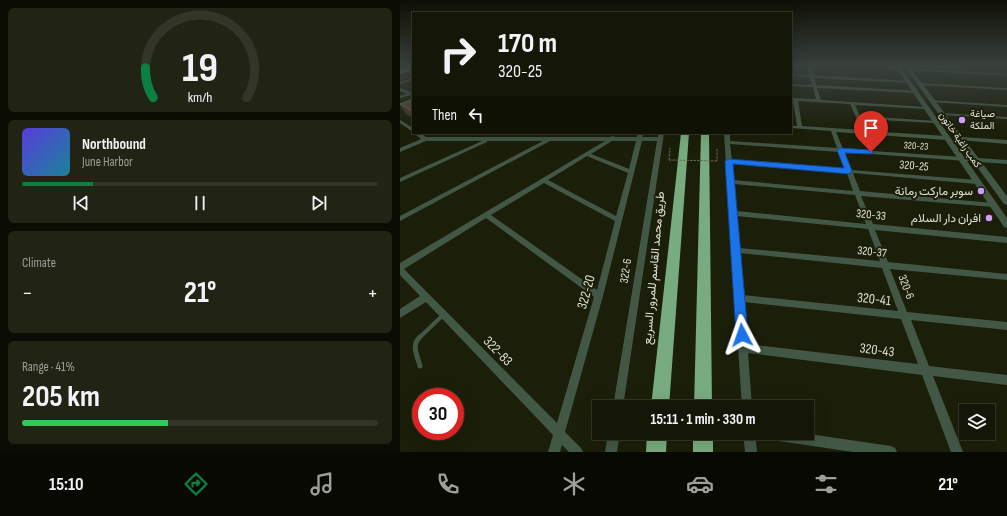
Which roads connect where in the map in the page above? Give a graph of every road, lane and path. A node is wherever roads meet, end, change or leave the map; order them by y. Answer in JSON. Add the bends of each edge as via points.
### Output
{"nodes":[{"id":1,"x":814,"y":87,"type":"edge"},
{"id":2,"x":832,"y":87,"type":"edge"},
{"id":3,"x":912,"y":87,"type":"edge"},
{"id":4,"x":921,"y":87,"type":"edge"},
{"id":5,"x":973,"y":87,"type":"edge"},
{"id":6,"x":400,"y":89,"type":"edge"},
{"id":7,"x":1007,"y":89,"type":"edge"},
{"id":8,"x":915,"y":92,"type":"junction"},
{"id":9,"x":412,"y":95,"type":"edge"},
{"id":10,"x":400,"y":97,"type":"edge"},
{"id":11,"x":793,"y":99,"type":"edge"},
{"id":12,"x":819,"y":101,"type":"junction"},
{"id":13,"x":932,"y":101,"type":"junction"},
{"id":14,"x":852,"y":103,"type":"junction"},
{"id":15,"x":1007,"y":106,"type":"edge"},
{"id":16,"x":926,"y":108,"type":"junction"},
{"id":17,"x":792,"y":112,"type":"edge"},
{"id":18,"x":797,"y":112,"type":"junction"},
{"id":19,"x":942,"y":114,"type":"junction"},
{"id":20,"x":858,"y":117,"type":"junction"},
{"id":21,"x":1007,"y":118,"type":"edge"},
{"id":22,"x":936,"y":122,"type":"junction"},
{"id":23,"x":401,"y":123,"type":"edge"},
{"id":24,"x":792,"y":127,"type":"edge"},
{"id":25,"x":800,"y":127,"type":"junction"},
{"id":26,"x":412,"y":129,"type":"edge"},
{"id":27,"x":833,"y":130,"type":"junction"},
{"id":28,"x":865,"y":132,"type":"junction"},
{"id":29,"x":419,"y":134,"type":"edge"},
{"id":30,"x":436,"y":134,"type":"edge"},
{"id":31,"x":541,"y":134,"type":"edge"},
{"id":32,"x":727,"y":134,"type":"edge"},
{"id":33,"x":567,"y":136,"type":"edge"},
{"id":34,"x":604,"y":136,"type":"edge"},
{"id":35,"x":640,"y":136,"type":"edge"},
{"id":36,"x":660,"y":136,"type":"edge"},
{"id":37,"x":684,"y":136,"type":"edge"},
{"id":38,"x":613,"y":138,"type":"junction"},
{"id":39,"x":946,"y":138,"type":"junction"},
{"id":40,"x":428,"y":139,"type":"junction"},
{"id":41,"x":538,"y":139,"type":"junction"},
{"id":42,"x":551,"y":139,"type":"junction"},
{"id":43,"x":960,"y":139,"type":"junction"},
{"id":44,"x":487,"y":140,"type":"junction"},
{"id":45,"x":708,"y":140,"type":"edge"},
{"id":46,"x":727,"y":142,"type":"junction"},
{"id":47,"x":1007,"y":142,"type":"edge"},
{"id":48,"x":670,"y":148,"type":"dead end"},
{"id":49,"x":400,"y":150,"type":"edge"},
{"id":50,"x":840,"y":150,"type":"junction"},
{"id":51,"x":586,"y":154,"type":"junction"},
{"id":52,"x":961,"y":158,"type":"junction"},
{"id":53,"x":976,"y":160,"type":"junction"},
{"id":54,"x":729,"y":161,"type":"junction"},
{"id":55,"x":1007,"y":162,"type":"edge"},
{"id":56,"x":849,"y":171,"type":"junction"},
{"id":57,"x":631,"y":172,"type":"junction"},
{"id":58,"x":400,"y":180,"type":"edge"},
{"id":59,"x":544,"y":180,"type":"junction"},
{"id":60,"x":730,"y":182,"type":"junction"},
{"id":61,"x":977,"y":182,"type":"junction"},
{"id":62,"x":857,"y":193,"type":"junction"},
{"id":63,"x":1004,"y":194,"type":"edge"},
{"id":64,"x":1007,"y":202,"type":"edge"},
{"id":65,"x":993,"y":205,"type":"junction"},
{"id":66,"x":732,"y":212,"type":"junction"},
{"id":67,"x":486,"y":215,"type":"junction"},
{"id":68,"x":400,"y":219,"type":"edge"},
{"id":69,"x":618,"y":220,"type":"junction"},
{"id":70,"x":1007,"y":225,"type":"edge"},
{"id":71,"x":870,"y":226,"type":"junction"},
{"id":72,"x":1007,"y":240,"type":"edge"},
{"id":73,"x":735,"y":250,"type":"junction"},
{"id":74,"x":885,"y":265,"type":"junction"},
{"id":75,"x":400,"y":267,"type":"edge"},
{"id":76,"x":400,"y":270,"type":"edge"},
{"id":77,"x":1007,"y":277,"type":"edge"},
{"id":78,"x":599,"y":296,"type":"junction"},
{"id":79,"x":426,"y":297,"type":"junction"},
{"id":80,"x":739,"y":298,"type":"junction"},
{"id":81,"x":400,"y":314,"type":"edge"},
{"id":82,"x":444,"y":315,"type":"junction"},
{"id":83,"x":904,"y":315,"type":"junction"},
{"id":84,"x":1007,"y":326,"type":"edge"},
{"id":85,"x":743,"y":348,"type":"junction"},
{"id":86,"x":420,"y":366,"type":"dead end"},
{"id":87,"x":926,"y":370,"type":"junction"},
{"id":88,"x":1007,"y":380,"type":"edge"},
{"id":89,"x":619,"y":400,"type":"edge"},
{"id":90,"x":661,"y":400,"type":"edge"},
{"id":91,"x":703,"y":400,"type":"edge"},
{"id":92,"x":747,"y":400,"type":"edge"},
{"id":93,"x":559,"y":434,"type":"junction"},
{"id":94,"x":613,"y":440,"type":"edge"},
{"id":95,"x":657,"y":440,"type":"edge"},
{"id":96,"x":703,"y":440,"type":"edge"},
{"id":97,"x":750,"y":440,"type":"edge"},
{"id":98,"x":811,"y":440,"type":"edge"},
{"id":99,"x":554,"y":452,"type":"edge"},
{"id":100,"x":576,"y":452,"type":"edge"},
{"id":101,"x":611,"y":452,"type":"edge"},
{"id":102,"x":656,"y":452,"type":"edge"},
{"id":103,"x":703,"y":452,"type":"edge"},
{"id":104,"x":751,"y":452,"type":"edge"},
{"id":105,"x":891,"y":452,"type":"edge"},
{"id":106,"x":957,"y":452,"type":"edge"}],
"edges":[{"from":1,"to":12,"type":"street"},
{"from":2,"to":8,"type":"street"},
{"from":3,"to":8,"type":"street","name":"كمب راغبة خاتون"},
{"from":4,"to":13,"type":"street","name":"كمب راغبة خاتون"},
{"from":5,"to":7,"type":"street"},
{"from":6,"to":9,"type":"street"},
{"from":8,"to":16,"type":"street","name":"كمب راغبة خاتون"},
{"from":9,"to":10,"type":"street"},
{"from":11,"to":12,"type":"street"},
{"from":11,"to":18,"type":"street"},
{"from":12,"to":14,"type":"street"},
{"from":13,"to":15,"type":"street"},
{"from":13,"to":19,"type":"street","name":"كمب راغبة خاتون"},
{"from":14,"to":16,"type":"street"},
{"from":14,"to":20,"type":"street"},
{"from":16,"to":22,"type":"street","name":"كمب راغبة خاتون"},
{"from":17,"to":18,"type":"street"},
{"from":18,"to":25,"type":"street"},
{"from":19,"to":21,"type":"street"},
{"from":19,"to":43,"type":"street","name":"كمب راغبة خاتون"},
{"from":20,"to":22,"type":"street"},
{"from":20,"to":28,"type":"street"},
{"from":22,"to":39,"type":"street","name":"كمب راغبة خاتون"},
{"from":23,"to":26,"type":"street"},
{"from":24,"to":25,"type":"street"},
{"from":25,"to":27,"type":"street"},
{"from":27,"to":28,"type":"street"},
{"from":27,"to":50,"type":"street","name":"320-6"},
{"from":28,"to":39,"type":"street"},
{"from":29,"to":40,"type":"street"},
{"from":30,"to":40,"type":"street"},
{"from":31,"to":41,"type":"street"},
{"from":32,"to":46,"type":"street"},
{"from":33,"to":34,"type":"street"},
{"from":33,"to":42,"type":"street"},
{"from":34,"to":38,"type":"street"},
{"from":35,"to":36,"type":"street"},
{"from":35,"to":38,"type":"street"},
{"from":35,"to":57,"type":"street","name":"322-20"},
{"from":36,"to":89,"type":"street","name":"322-6"},
{"from":37,"to":90,"type":"highway","name":"طريق محمد القاسم للمرور السريع"},
{"from":38,"to":51,"type":"street"},
{"from":39,"to":52,"type":"street","name":"كمب راغبة خاتون"},
{"from":40,"to":44,"type":"street"},
{"from":40,"to":49,"type":"street"},
{"from":41,"to":42,"type":"street"},
{"from":41,"to":44,"type":"street"},
{"from":42,"to":68,"type":"street"},
{"from":43,"to":47,"type":"street"},
{"from":43,"to":53,"type":"street","name":"كمب راغبة خاتون"},
{"from":44,"to":58,"type":"street"},
{"from":45,"to":48,"type":"path","bridge":true,"via":[[717,161],[669,160]]},
{"from":45,"to":91,"type":"highway"},
{"from":46,"to":50,"type":"street","name":"320-23"},
{"from":46,"to":54,"type":"street"},
{"from":50,"to":52,"type":"street","name":"320-23"},
{"from":50,"to":56,"type":"street","name":"320-6"},
{"from":51,"to":57,"type":"street"},
{"from":51,"to":59,"type":"street"},
{"from":52,"to":53,"type":"street","name":"320-23"},
{"from":52,"to":61,"type":"street","name":"كمب راغبة خاتون"},
{"from":53,"to":55,"type":"street","name":"320-23"},
{"from":53,"to":63,"type":"street","name":"كمب راغبة خاتون"},
{"from":54,"to":56,"type":"street","name":"320-25"},
{"from":54,"to":60,"type":"street"},
{"from":56,"to":61,"type":"street","name":"320-25"},
{"from":56,"to":62,"type":"street","name":"320-6"},
{"from":57,"to":69,"type":"street","name":"322-20"},
{"from":59,"to":67,"type":"street"},
{"from":59,"to":69,"type":"street"},
{"from":60,"to":62,"type":"street"},
{"from":60,"to":66,"type":"street"},
{"from":61,"to":65,"type":"street","name":"كمب راغبة خاتون"},
{"from":62,"to":65,"type":"street"},
{"from":62,"to":71,"type":"street","name":"320-6"},
{"from":63,"to":64,"type":"street","name":"كمب راغبة خاتون"},
{"from":65,"to":70,"type":"street","name":"كمب راغبة خاتون"},
{"from":66,"to":71,"type":"street","name":"320-33"},
{"from":66,"to":73,"type":"street"},
{"from":67,"to":75,"type":"street"},
{"from":67,"to":78,"type":"street"},
{"from":69,"to":78,"type":"street","name":"322-20"},
{"from":71,"to":72,"type":"street","name":"320-33"},
{"from":71,"to":74,"type":"street","name":"320-6"},
{"from":73,"to":74,"type":"street","name":"320-37"},
{"from":73,"to":80,"type":"street"},
{"from":74,"to":77,"type":"street","name":"320-37"},
{"from":74,"to":83,"type":"street","name":"320-6"},
{"from":76,"to":79,"type":"street","name":"322-83"},
{"from":78,"to":93,"type":"street","name":"322-20"},
{"from":79,"to":81,"type":"street"},
{"from":79,"to":82,"type":"street","name":"322-83"},
{"from":80,"to":83,"type":"street","name":"320-41"},
{"from":80,"to":85,"type":"street"},
{"from":82,"to":86,"type":"lane","via":[[416,341],[414,346]]},
{"from":82,"to":93,"type":"street","name":"322-83"},
{"from":83,"to":84,"type":"street","name":"320-41"},
{"from":83,"to":87,"type":"street","name":"320-6"},
{"from":85,"to":87,"type":"street","name":"320-43"},
{"from":85,"to":92,"type":"street"},
{"from":87,"to":88,"type":"street","name":"320-43"},
{"from":87,"to":106,"type":"street","name":"320-6"},
{"from":93,"to":99,"type":"street","name":"322-20"},
{"from":93,"to":100,"type":"street","name":"322-83"},
{"from":94,"to":101,"type":"street"},
{"from":95,"to":102,"type":"highway"},
{"from":96,"to":103,"type":"highway"},
{"from":97,"to":104,"type":"street"},
{"from":98,"to":105,"type":"street"}]}
